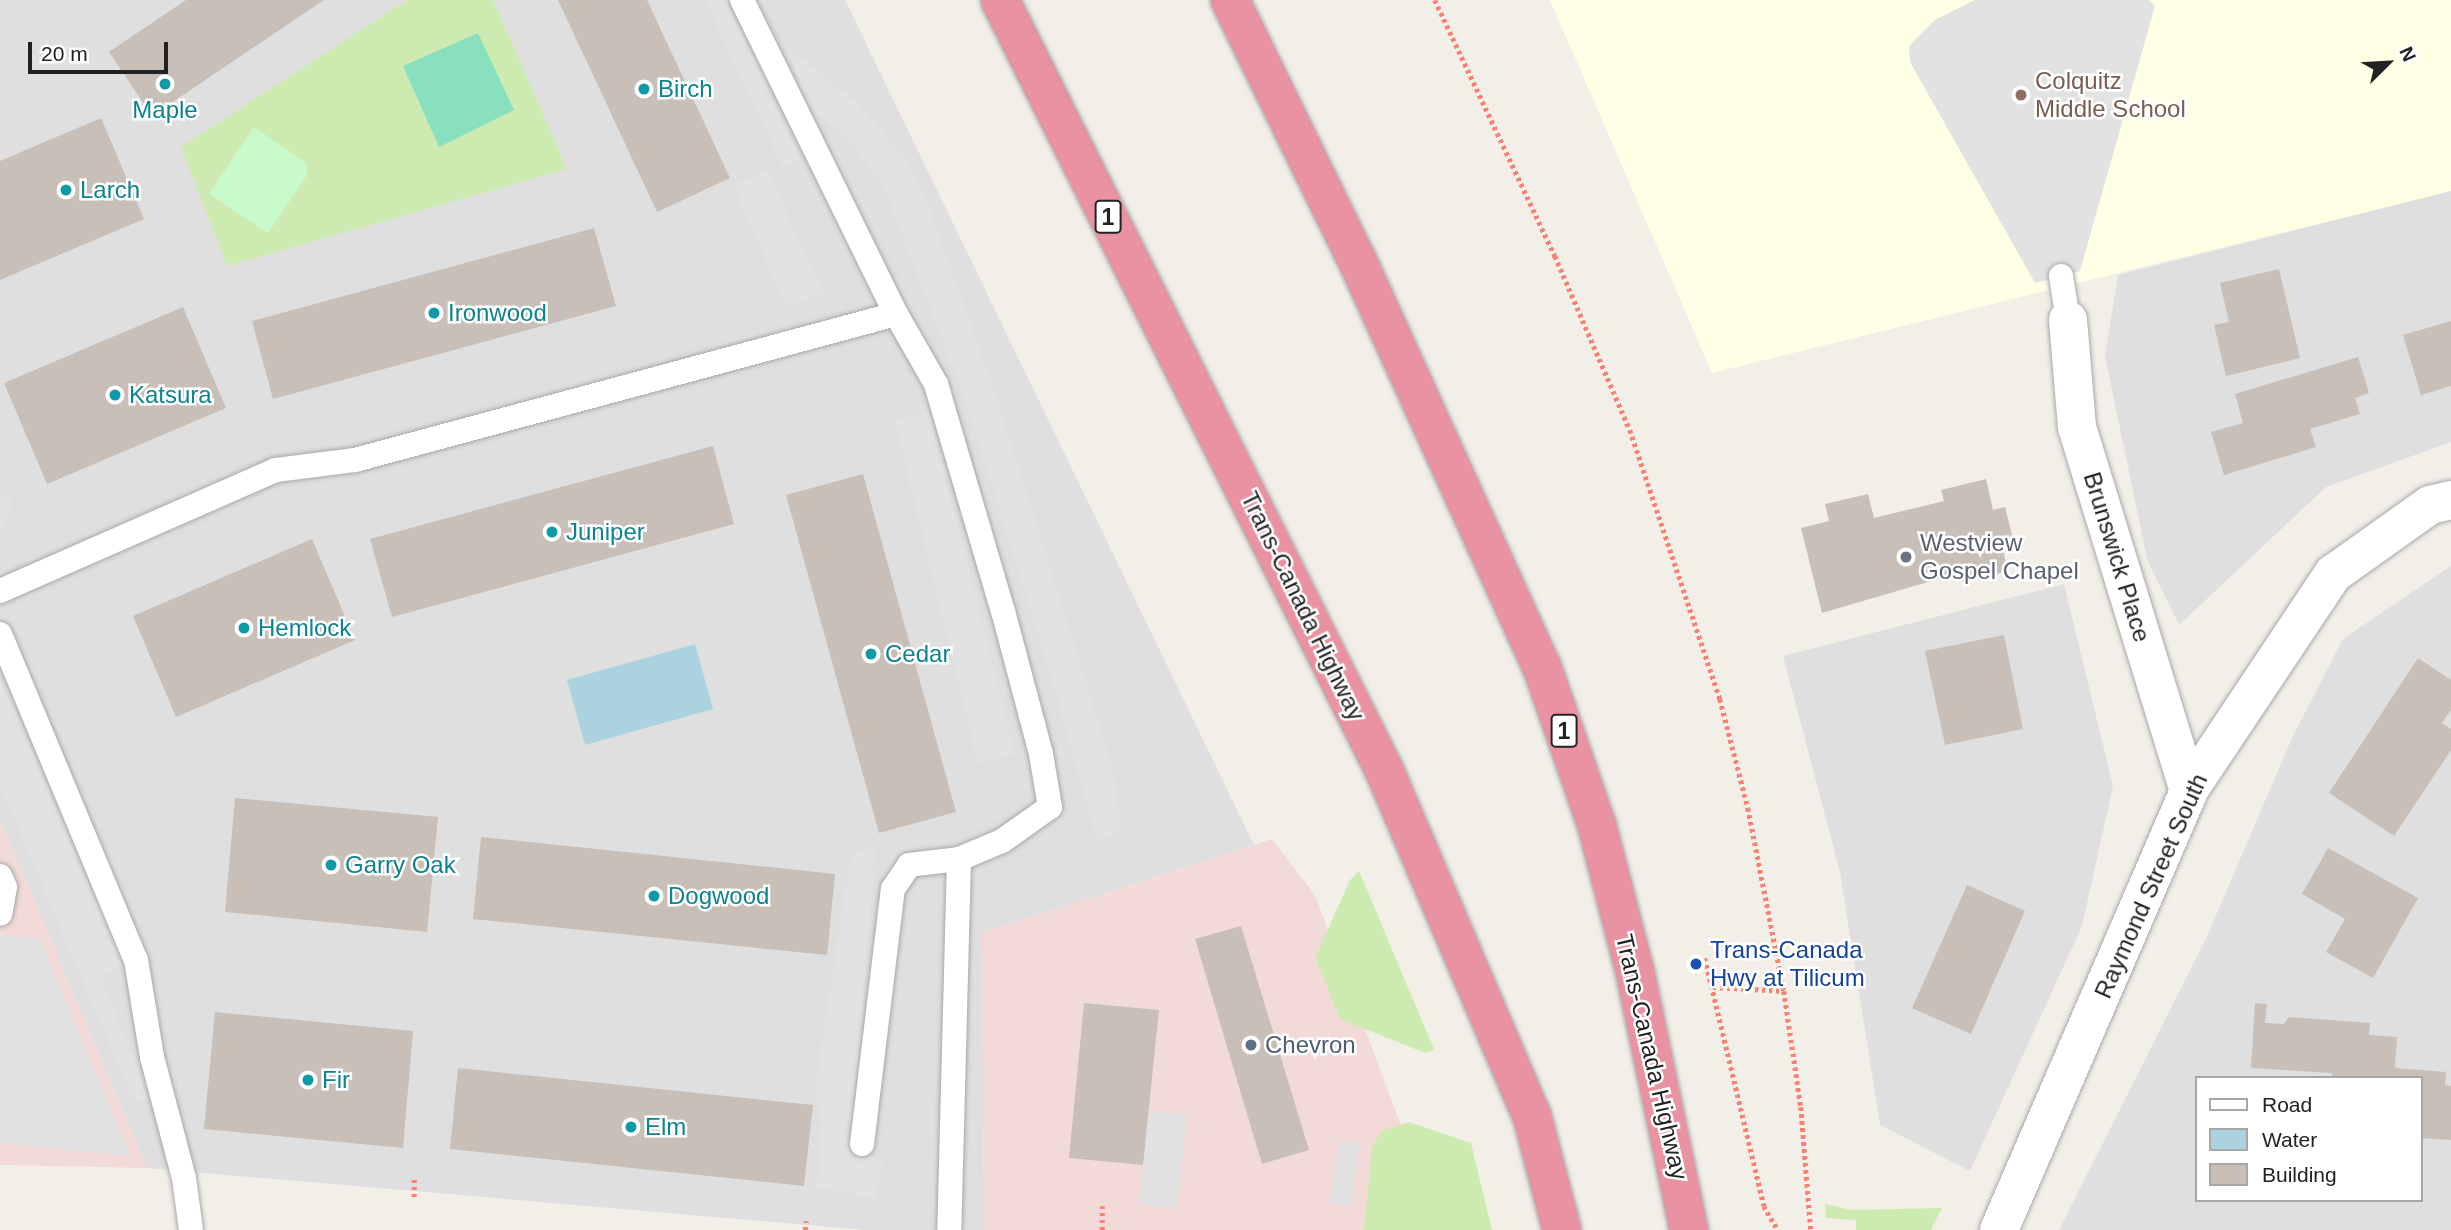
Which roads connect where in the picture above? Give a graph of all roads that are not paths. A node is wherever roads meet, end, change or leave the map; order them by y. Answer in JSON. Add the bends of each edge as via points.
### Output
{"nodes":[{"id":1,"x":741,"y":0,"type":"edge"},
{"id":2,"x":1000,"y":0,"type":"edge"},
{"id":3,"x":1230,"y":0,"type":"edge"},
{"id":4,"x":2061,"y":276,"type":"dead end"},
{"id":5,"x":896,"y":314,"type":"junction"},
{"id":6,"x":2068,"y":320,"type":"joint"},
{"id":7,"x":2451,"y":500,"type":"edge"},
{"id":8,"x":0,"y":591,"type":"edge"},
{"id":9,"x":0,"y":634,"type":"edge"},
{"id":10,"x":2189,"y":790,"type":"junction"},
{"id":11,"x":959,"y":859,"type":"junction"},
{"id":12,"x":0,"y":876,"type":"edge"},
{"id":13,"x":0,"y":914,"type":"edge"},
{"id":14,"x":862,"y":1144,"type":"dead end"},
{"id":15,"x":191,"y":1230,"type":"edge"},
{"id":16,"x":949,"y":1230,"type":"edge"},
{"id":17,"x":1562,"y":1230,"type":"edge"},
{"id":18,"x":1689,"y":1230,"type":"edge"},
{"id":19,"x":1999,"y":1230,"type":"edge"}],
"edges":[{"from":1,"to":5,"type":"lane"},
{"from":2,"to":17,"type":"highway","name":"Trans-Canada Highway","number":"1","via":[[1385,772],[1532,1116]]},
{"from":3,"to":18,"type":"highway","name":"Trans-Canada Highway","number":"1","via":[[1357,260],[1542,667],[1597,826],[1639,985]]},
{"from":4,"to":6,"type":"lane"},
{"from":5,"to":8,"type":"lane","via":[[355,460],[276,470]]},
{"from":5,"to":11,"type":"lane","via":[[936,384],[1003,611],[1041,754],[1050,807],[1002,841]]},
{"from":6,"to":10,"type":"street","name":"Brunswick Place","via":[[2077,427]]},
{"from":7,"to":10,"type":"street","name":"Raymond Street South","via":[[2430,505],[2333,575]]},
{"from":9,"to":15,"type":"lane","via":[[136,960],[152,1057],[184,1178]]},
{"from":10,"to":19,"type":"street","name":"Raymond Street South"},
{"from":11,"to":14,"type":"lane","via":[[909,865],[893,889]]},
{"from":11,"to":16,"type":"lane"},
{"from":12,"to":13,"type":"lane","via":[[5,887]]}]}
